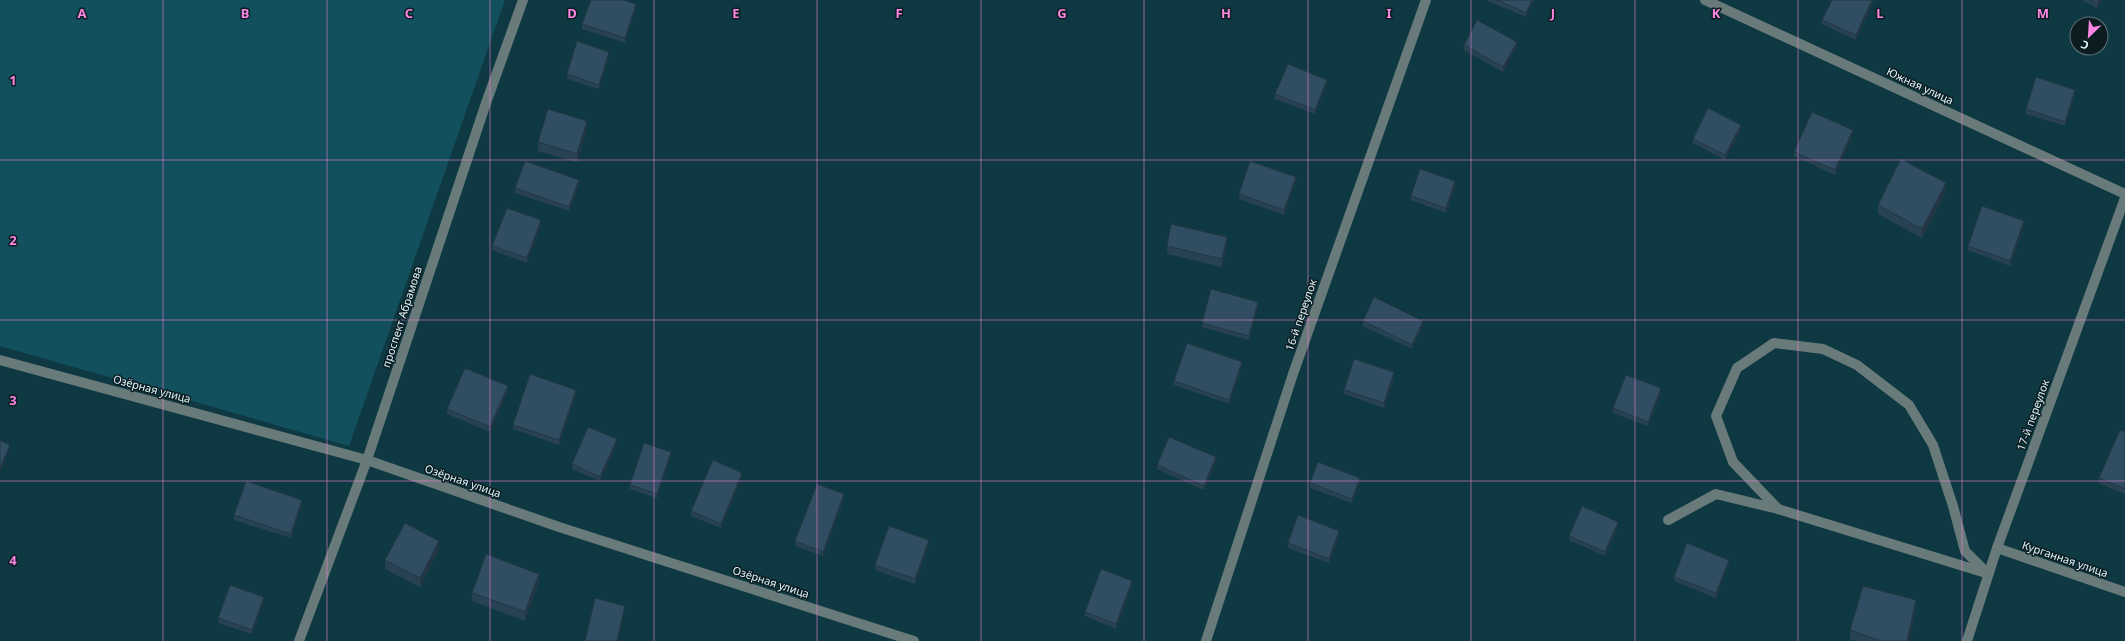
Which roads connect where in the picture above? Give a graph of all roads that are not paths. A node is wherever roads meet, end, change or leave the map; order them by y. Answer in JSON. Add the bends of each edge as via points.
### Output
{"nodes":[{"id":1,"x":524,"y":0,"type":"edge"},
{"id":2,"x":1426,"y":0,"type":"edge"},
{"id":3,"x":1705,"y":0,"type":"edge"},
{"id":4,"x":2125,"y":194,"type":"edge"},
{"id":5,"x":2125,"y":198,"type":"edge"},
{"id":6,"x":0,"y":360,"type":"edge"},
{"id":7,"x":367,"y":460,"type":"junction"},
{"id":8,"x":1778,"y":509,"type":"junction"},
{"id":9,"x":1668,"y":520,"type":"dead end"},
{"id":10,"x":1997,"y":548,"type":"junction"},
{"id":11,"x":1988,"y":574,"type":"junction"},
{"id":12,"x":2125,"y":592,"type":"edge"},
{"id":13,"x":299,"y":641,"type":"edge"},
{"id":14,"x":914,"y":641,"type":"edge"},
{"id":15,"x":1206,"y":641,"type":"edge"},
{"id":16,"x":1966,"y":641,"type":"edge"}],
"edges":[{"from":1,"to":7,"type":"street","name":"проспект Абрамова","via":[[486,103]]},
{"from":2,"to":15,"type":"street","name":"16-й переулок","via":[[1293,374]]},
{"from":3,"to":4,"type":"street","name":"Южная улица"},
{"from":5,"to":10,"type":"street","name":"17-й переулок"},
{"from":6,"to":7,"type":"street","name":"Озёрная улица"},
{"from":7,"to":13,"type":"street","name":"проспект Абрамова"},
{"from":7,"to":14,"type":"street","name":"Озёрная улица","via":[[559,527]]},
{"from":8,"to":9,"type":"street","via":[[1716,494]]},
{"from":8,"to":11,"type":"street"},
{"from":8,"to":11,"type":"street","via":[[1733,462],[1716,416],[1737,368],[1774,343],[1823,349],[1857,365],[1909,405],[1933,445],[1965,551]]},
{"from":10,"to":11,"type":"street","name":"17-й переулок"},
{"from":10,"to":12,"type":"street","name":"Курганная улица"},
{"from":11,"to":16,"type":"street","name":"17-й переулок"}]}
